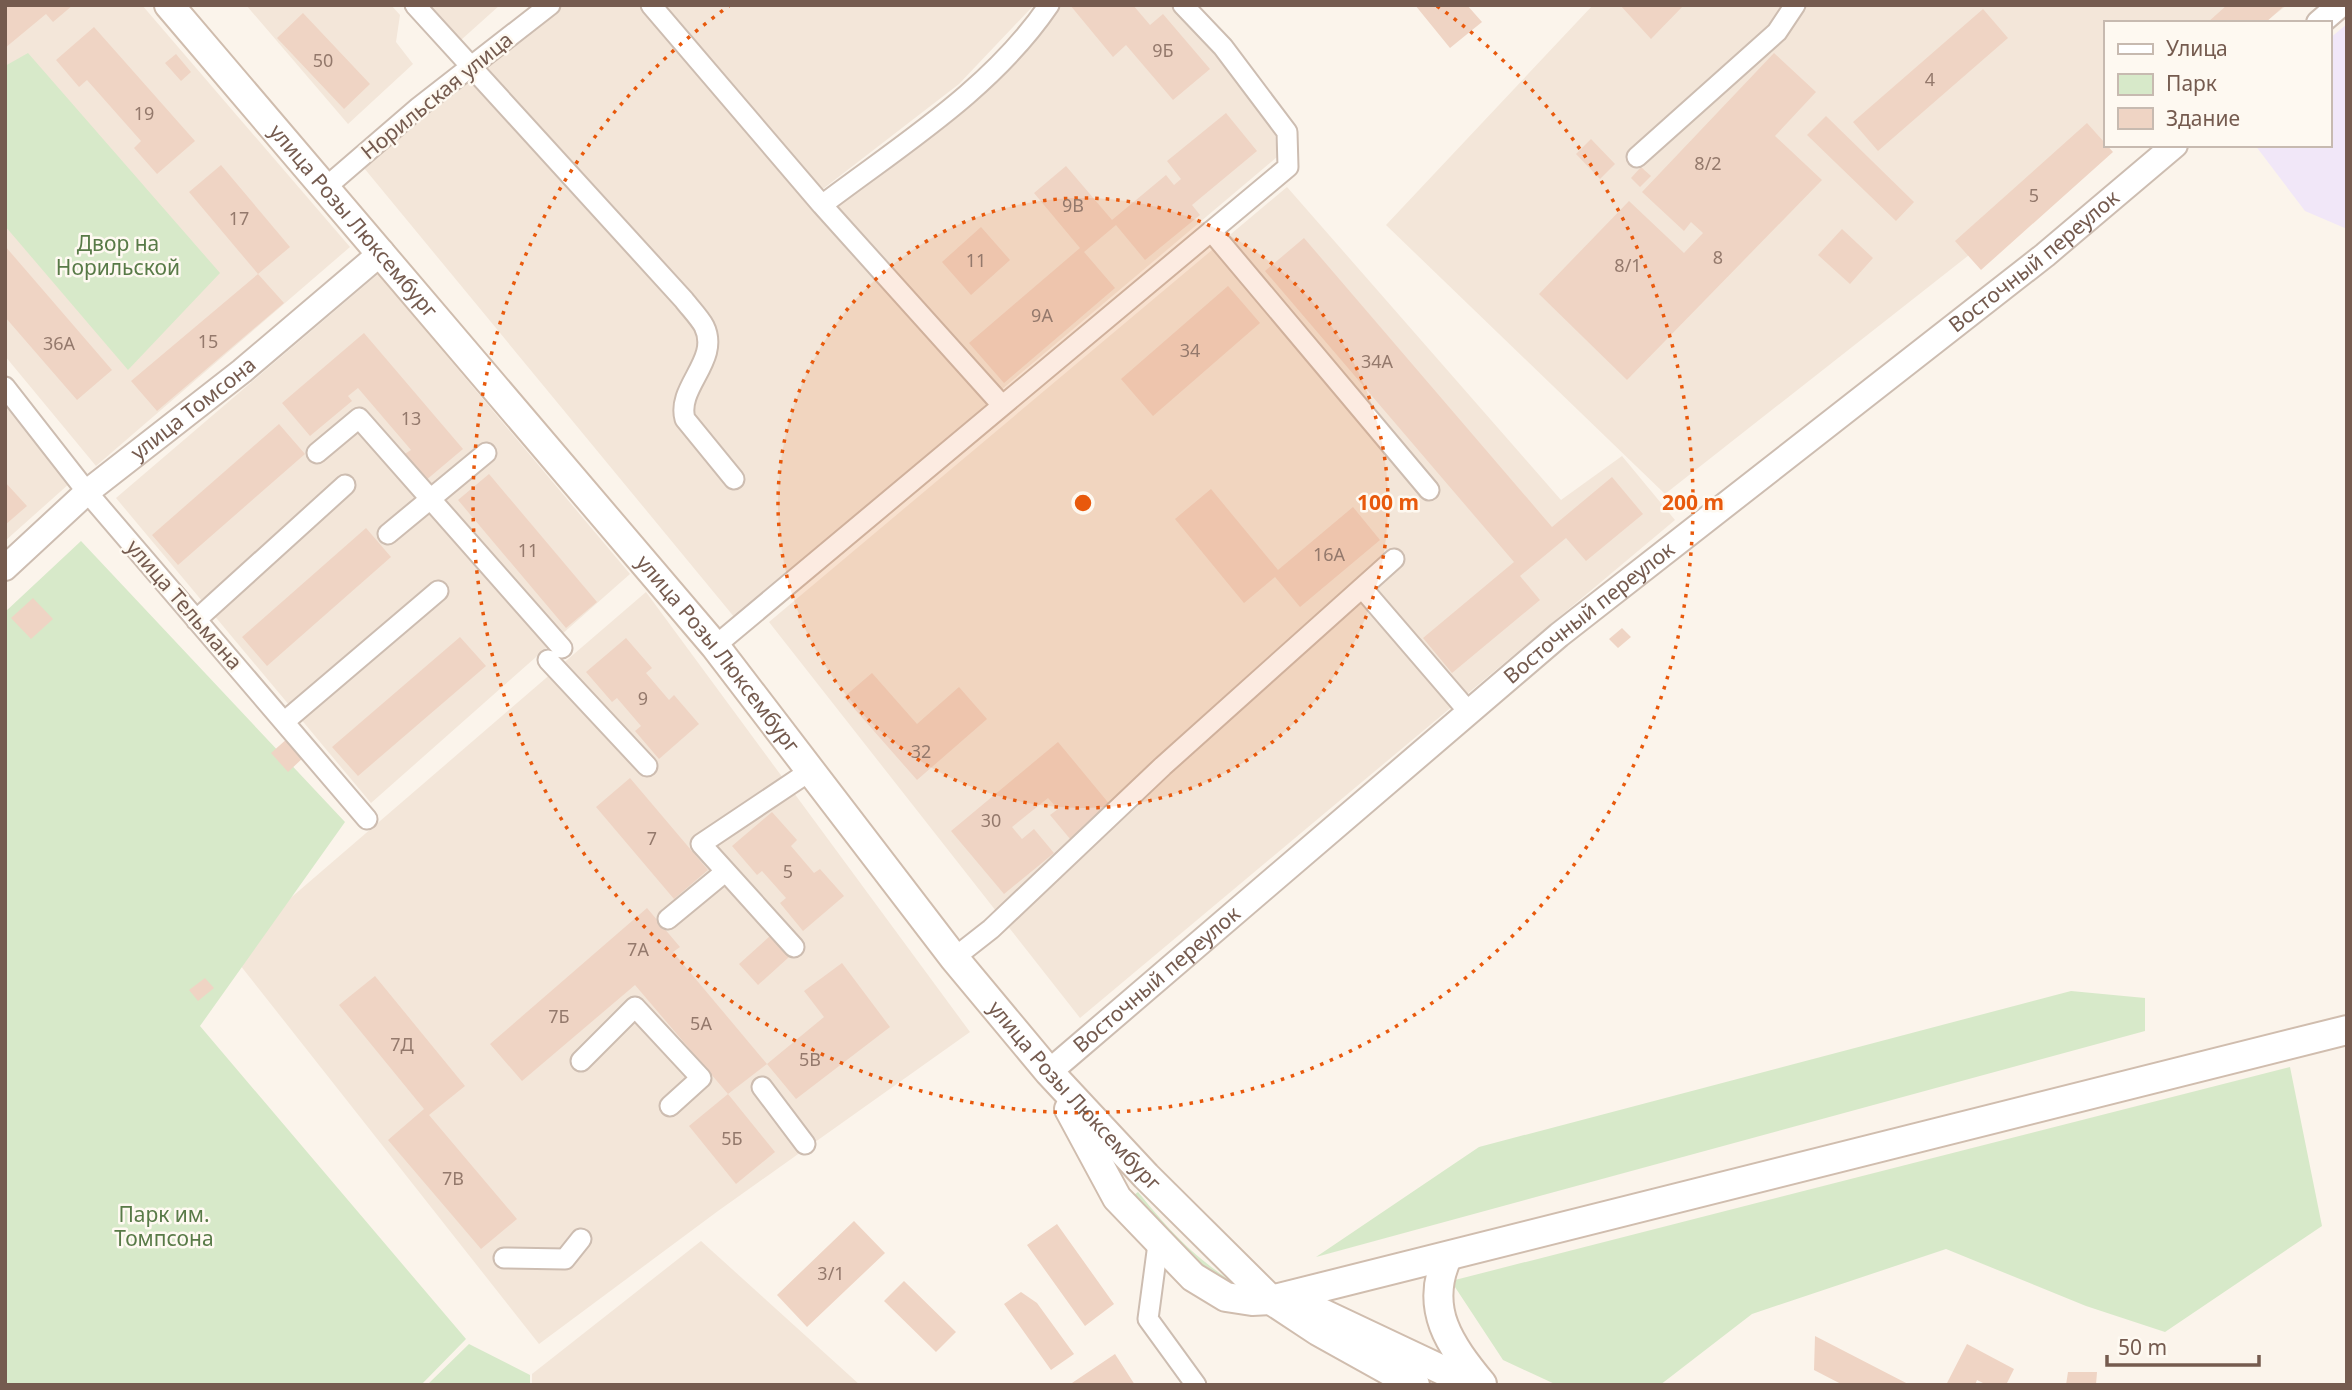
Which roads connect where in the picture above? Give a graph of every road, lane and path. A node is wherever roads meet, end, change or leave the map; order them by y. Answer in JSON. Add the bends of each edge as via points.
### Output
{"nodes":[{"id":1,"x":170,"y":5,"type":"edge"},
{"id":2,"x":415,"y":5,"type":"edge"},
{"id":3,"x":550,"y":5,"type":"edge"},
{"id":4,"x":652,"y":5,"type":"edge"},
{"id":5,"x":1049,"y":5,"type":"edge"},
{"id":6,"x":1183,"y":5,"type":"edge"},
{"id":7,"x":1795,"y":5,"type":"edge"},
{"id":8,"x":2340,"y":5,"type":"edge"},
{"id":9,"x":2321,"y":21,"type":"edge"},
{"id":10,"x":471,"y":66,"type":"junction"},
{"id":11,"x":2173,"y":147,"type":"edge"},
{"id":12,"x":1637,"y":157,"type":"dead end"},
{"id":13,"x":325,"y":188,"type":"junction"},
{"id":14,"x":822,"y":205,"type":"junction"},
{"id":15,"x":1212,"y":231,"type":"junction"},
{"id":16,"x":382,"y":252,"type":"junction"},
{"id":17,"x":5,"y":387,"type":"edge"},
{"id":18,"x":1001,"y":404,"type":"junction"},
{"id":19,"x":317,"y":453,"type":"dead end"},
{"id":20,"x":486,"y":453,"type":"dead end"},
{"id":21,"x":734,"y":479,"type":"dead end"},
{"id":22,"x":345,"y":485,"type":"dead end"},
{"id":23,"x":1429,"y":490,"type":"dead end"},
{"id":24,"x":87,"y":492,"type":"junction"},
{"id":25,"x":430,"y":499,"type":"junction"},
{"id":26,"x":388,"y":534,"type":"dead end"},
{"id":27,"x":1394,"y":559,"type":"dead end"},
{"id":28,"x":5,"y":568,"type":"edge"},
{"id":29,"x":1363,"y":589,"type":"junction"},
{"id":30,"x":438,"y":591,"type":"dead end"},
{"id":31,"x":196,"y":620,"type":"junction"},
{"id":32,"x":715,"y":646,"type":"junction"},
{"id":33,"x":1468,"y":711,"type":"junction"},
{"id":34,"x":284,"y":722,"type":"junction"},
{"id":35,"x":647,"y":766,"type":"dead end"},
{"id":36,"x":810,"y":771,"type":"junction"},
{"id":37,"x":368,"y":819,"type":"dead end"},
{"id":38,"x":725,"y":872,"type":"junction"},
{"id":39,"x":668,"y":919,"type":"dead end"},
{"id":40,"x":794,"y":947,"type":"dead end"},
{"id":41,"x":954,"y":958,"type":"junction"},
{"id":42,"x":2347,"y":1030,"type":"edge"},
{"id":43,"x":581,"y":1061,"type":"dead end"},
{"id":44,"x":1049,"y":1072,"type":"junction"},
{"id":45,"x":762,"y":1087,"type":"dead end"},
{"id":46,"x":670,"y":1106,"type":"dead end"},
{"id":47,"x":805,"y":1144,"type":"dead end"},
{"id":48,"x":581,"y":1239,"type":"dead end"},
{"id":49,"x":1158,"y":1244,"type":"junction"},
{"id":50,"x":504,"y":1258,"type":"dead end"},
{"id":51,"x":1447,"y":1258,"type":"junction"},
{"id":52,"x":1271,"y":1300,"type":"junction"},
{"id":53,"x":1196,"y":1385,"type":"edge"},
{"id":54,"x":1415,"y":1385,"type":"edge"},
{"id":55,"x":1475,"y":1385,"type":"edge"},
{"id":56,"x":1482,"y":1385,"type":"edge"}],
"edges":[{"from":1,"to":13,"type":"main road","name":"улица Розы Люксембург"},
{"from":2,"to":10,"type":"street"},
{"from":3,"to":10,"type":"street","name":"Норильская улица"},
{"from":4,"to":14,"type":"street"},
{"from":5,"to":14,"type":"street","via":[[1032,30],[965,97]]},
{"from":6,"to":15,"type":"street","via":[[1223,47],[1287,132],[1288,167]]},
{"from":7,"to":12,"type":"street","via":[[1777,32]]},
{"from":8,"to":9,"type":"street"},
{"from":10,"to":13,"type":"street","name":"Норильская улица"},
{"from":10,"to":21,"type":"street","via":[[704,327],[708,342],[705,360],[683,410],[685,419]]},
{"from":11,"to":33,"type":"street","name":"Восточный переулок","via":[[2045,255]]},
{"from":13,"to":16,"type":"main road","name":"улица Розы Люксембург"},
{"from":14,"to":18,"type":"street"},
{"from":15,"to":18,"type":"street"},
{"from":15,"to":23,"type":"street"},
{"from":16,"to":24,"type":"street","name":"улица Томсона","via":[[243,371]]},
{"from":16,"to":32,"type":"main road","name":"улица Розы Люксембург"},
{"from":17,"to":24,"type":"street","name":"улица Тельмана"},
{"from":18,"to":32,"type":"street"},
{"from":19,"to":25,"type":"street","via":[[359,418]]},
{"from":20,"to":25,"type":"street"},
{"from":22,"to":31,"type":"street"},
{"from":24,"to":28,"type":"street","name":"улица Томсона"},
{"from":24,"to":31,"type":"street","name":"улица Тельмана"},
{"from":25,"to":26,"type":"street"},
{"from":25,"to":35,"type":"street"},
{"from":27,"to":29,"type":"street"},
{"from":29,"to":33,"type":"street"},
{"from":29,"to":41,"type":"street"},
{"from":30,"to":34,"type":"street"},
{"from":31,"to":34,"type":"street","name":"улица Тельмана"},
{"from":32,"to":36,"type":"main road","name":"улица Розы Люксембург"},
{"from":33,"to":44,"type":"street","name":"Восточный переулок"},
{"from":34,"to":37,"type":"street","name":"улица Тельмана"},
{"from":36,"to":38,"type":"street","via":[[701,844]]},
{"from":36,"to":41,"type":"main road","name":"улица Розы Люксембург"},
{"from":38,"to":39,"type":"street"},
{"from":38,"to":40,"type":"street"},
{"from":41,"to":44,"type":"main road","name":"улица Розы Люксембург"},
{"from":42,"to":51,"type":"main road"},
{"from":43,"to":46,"type":"street","via":[[635,1007],[701,1078]]},
{"from":44,"to":49,"type":"main road","via":[[1117,1198]]},
{"from":44,"to":52,"type":"main road","name":"улица Розы Люксембург"},
{"from":45,"to":47,"type":"street"},
{"from":48,"to":50,"type":"street","via":[[565,1259]]},
{"from":49,"to":52,"type":"main road","via":[[1193,1277],[1226,1297]]},
{"from":49,"to":53,"type":"street","via":[[1148,1320]]},
{"from":51,"to":52,"type":"main road"},
{"from":51,"to":56,"type":"main road","via":[[1438,1278],[1444,1327],[1452,1347]]},
{"from":52,"to":54,"type":"main road","name":"улица Розы Люксембург"},
{"from":52,"to":55,"type":"main road","via":[[1301,1303]]}]}
